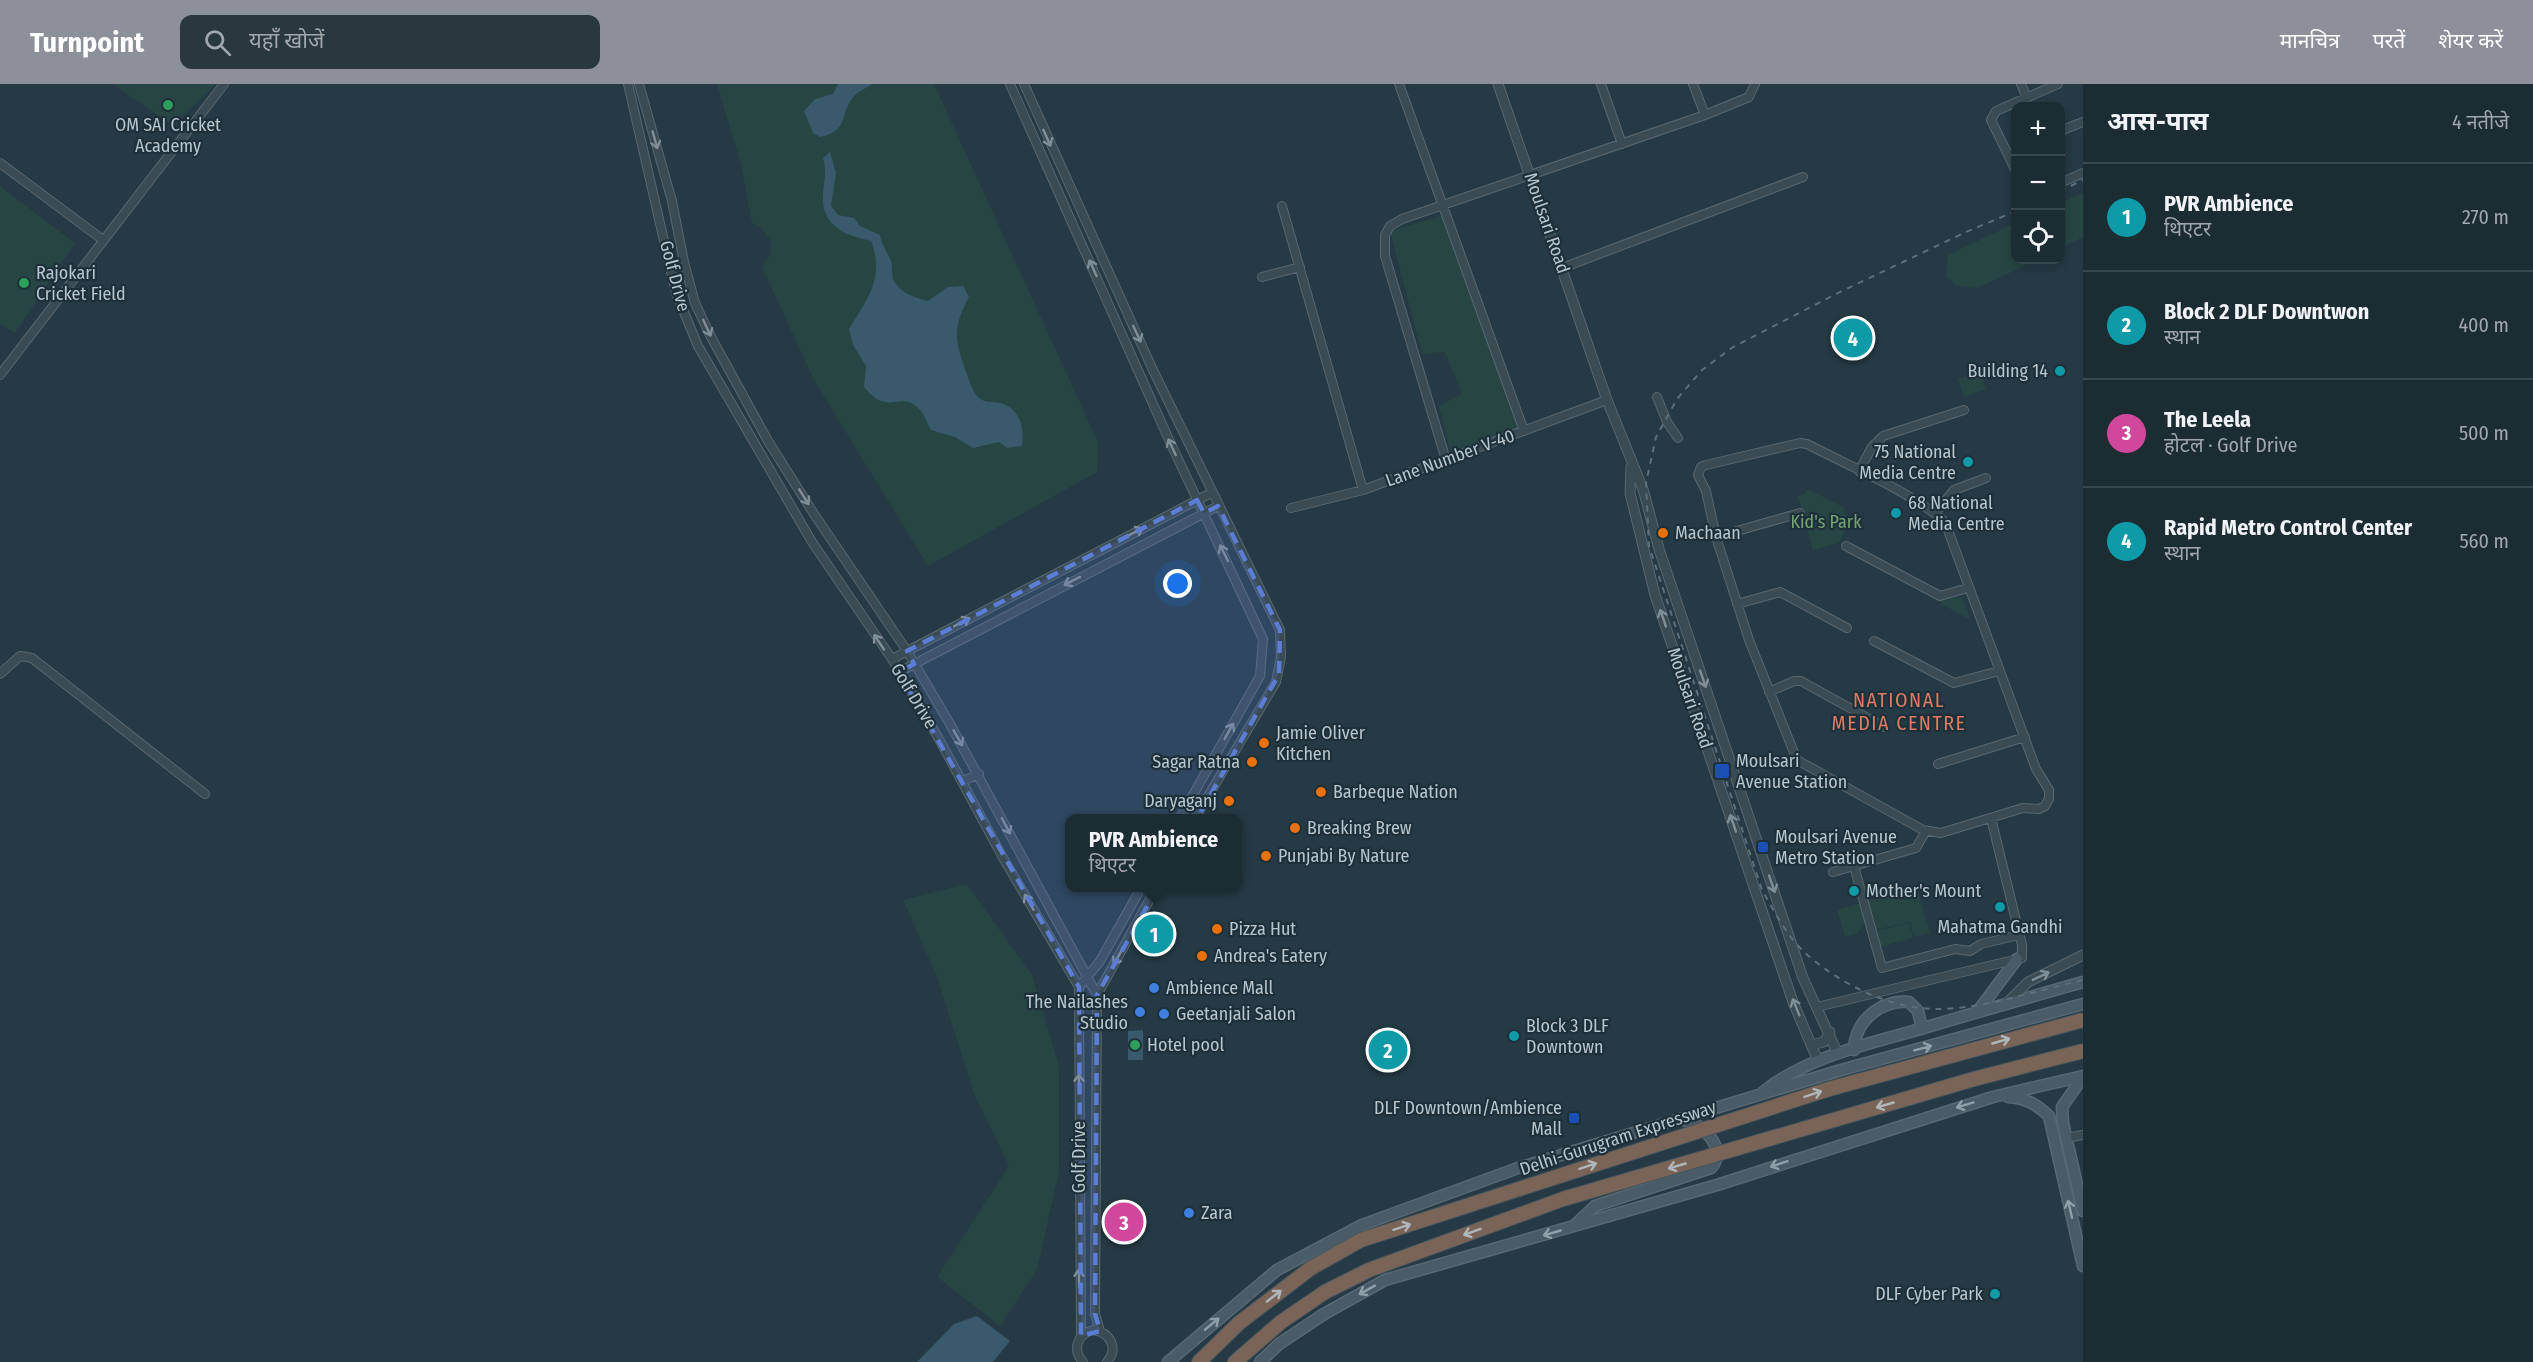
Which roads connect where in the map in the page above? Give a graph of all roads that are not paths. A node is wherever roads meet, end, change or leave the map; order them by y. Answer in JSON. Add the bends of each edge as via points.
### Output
{"nodes":[{"id":1,"x":224,"y":84,"type":"edge"},
{"id":2,"x":628,"y":84,"type":"edge"},
{"id":3,"x":639,"y":84,"type":"edge"},
{"id":4,"x":1010,"y":84,"type":"edge"},
{"id":5,"x":1024,"y":84,"type":"edge"},
{"id":6,"x":1400,"y":84,"type":"edge"},
{"id":7,"x":1498,"y":84,"type":"edge"},
{"id":8,"x":1601,"y":84,"type":"edge"},
{"id":9,"x":1693,"y":84,"type":"edge"},
{"id":10,"x":1755,"y":84,"type":"edge"},
{"id":11,"x":2021,"y":84,"type":"edge"},
{"id":12,"x":2058,"y":84,"type":"edge"},
{"id":13,"x":2027,"y":98,"type":"junction"},
{"id":14,"x":2017,"y":102,"type":"edge"},
{"id":15,"x":2011,"y":105,"type":"edge"},
{"id":16,"x":1705,"y":115,"type":"junction"},
{"id":17,"x":2083,"y":122,"type":"edge"},
{"id":18,"x":2065,"y":129,"type":"edge"},
{"id":19,"x":1622,"y":144,"type":"junction"},
{"id":20,"x":2011,"y":150,"type":"edge"},
{"id":21,"x":1057,"y":161,"type":"junction"},
{"id":22,"x":0,"y":163,"type":"edge"},
{"id":23,"x":1046,"y":166,"type":"junction"},
{"id":24,"x":2083,"y":173,"type":"edge"},
{"id":25,"x":1529,"y":174,"type":"junction"},
{"id":26,"x":1803,"y":177,"type":"dead end"},
{"id":27,"x":2065,"y":181,"type":"edge"},
{"id":28,"x":672,"y":201,"type":"junction"},
{"id":29,"x":1442,"y":203,"type":"junction"},
{"id":30,"x":658,"y":205,"type":"junction"},
{"id":31,"x":1282,"y":206,"type":"dead end"},
{"id":32,"x":103,"y":240,"type":"junction"},
{"id":33,"x":1300,"y":267,"type":"junction"},
{"id":34,"x":1562,"y":268,"type":"junction"},
{"id":35,"x":1262,"y":277,"type":"dead end"},
{"id":36,"x":1152,"y":368,"type":"junction"},
{"id":37,"x":1140,"y":374,"type":"junction"},
{"id":38,"x":0,"y":375,"type":"edge"},
{"id":39,"x":1657,"y":397,"type":"dead end"},
{"id":40,"x":1607,"y":400,"type":"junction"},
{"id":41,"x":1964,"y":410,"type":"dead end"},
{"id":42,"x":1524,"y":431,"type":"junction"},
{"id":43,"x":1678,"y":438,"type":"dead end"},
{"id":44,"x":1446,"y":460,"type":"junction"},
{"id":45,"x":1631,"y":465,"type":"junction"},
{"id":46,"x":1859,"y":471,"type":"junction"},
{"id":47,"x":1986,"y":478,"type":"dead end"},
{"id":48,"x":1363,"y":489,"type":"junction"},
{"id":49,"x":1211,"y":493,"type":"junction"},
{"id":50,"x":1197,"y":500,"type":"junction"},
{"id":51,"x":1218,"y":506,"type":"junction"},
{"id":52,"x":1291,"y":508,"type":"dead end"},
{"id":53,"x":1204,"y":513,"type":"junction"},
{"id":54,"x":1800,"y":513,"type":"dead end"},
{"id":55,"x":1935,"y":513,"type":"junction"},
{"id":56,"x":1716,"y":537,"type":"junction"},
{"id":57,"x":1845,"y":546,"type":"dead end"},
{"id":58,"x":1968,"y":588,"type":"junction"},
{"id":59,"x":1737,"y":604,"type":"junction"},
{"id":60,"x":1847,"y":628,"type":"dead end"},
{"id":61,"x":1874,"y":641,"type":"dead end"},
{"id":62,"x":907,"y":651,"type":"junction"},
{"id":63,"x":892,"y":659,"type":"junction"},
{"id":64,"x":914,"y":664,"type":"junction"},
{"id":65,"x":1999,"y":671,"type":"junction"},
{"id":66,"x":899,"y":672,"type":"junction"},
{"id":67,"x":0,"y":674,"type":"edge"},
{"id":68,"x":1769,"y":692,"type":"junction"},
{"id":69,"x":1884,"y":727,"type":"dead end"},
{"id":70,"x":2025,"y":737,"type":"junction"},
{"id":71,"x":1938,"y":764,"type":"dead end"},
{"id":72,"x":979,"y":774,"type":"junction"},
{"id":73,"x":963,"y":780,"type":"junction"},
{"id":74,"x":205,"y":794,"type":"dead end"},
{"id":75,"x":1183,"y":814,"type":"edge"},
{"id":76,"x":1198,"y":814,"type":"edge"},
{"id":77,"x":1991,"y":818,"type":"junction"},
{"id":78,"x":1926,"y":831,"type":"junction"},
{"id":79,"x":1854,"y":866,"type":"junction"},
{"id":80,"x":1833,"y":872,"type":"dead end"},
{"id":81,"x":1139,"y":892,"type":"edge"},
{"id":82,"x":1154,"y":892,"type":"edge"},
{"id":83,"x":2019,"y":935,"type":"junction"},
{"id":84,"x":2083,"y":955,"type":"edge"},
{"id":85,"x":2017,"y":959,"type":"junction"},
{"id":86,"x":1086,"y":976,"type":"junction"},
{"id":87,"x":2083,"y":982,"type":"edge"},
{"id":88,"x":1079,"y":987,"type":"junction"},
{"id":89,"x":1097,"y":995,"type":"junction"},
{"id":90,"x":2083,"y":1004,"type":"edge"},
{"id":91,"x":2005,"y":1005,"type":"junction"},
{"id":92,"x":1817,"y":1007,"type":"junction"},
{"id":93,"x":1978,"y":1011,"type":"junction"},
{"id":94,"x":2083,"y":1020,"type":"edge"},
{"id":95,"x":1922,"y":1029,"type":"junction"},
{"id":96,"x":1830,"y":1032,"type":"junction"},
{"id":97,"x":1812,"y":1045,"type":"junction"},
{"id":98,"x":1854,"y":1050,"type":"junction"},
{"id":99,"x":2083,"y":1051,"type":"edge"},
{"id":100,"x":1838,"y":1054,"type":"junction"},
{"id":101,"x":1818,"y":1061,"type":"junction"},
{"id":102,"x":2083,"y":1077,"type":"edge"},
{"id":103,"x":1758,"y":1096,"type":"junction"},
{"id":104,"x":1993,"y":1097,"type":"junction"},
{"id":105,"x":1679,"y":1120,"type":"junction"},
{"id":106,"x":2083,"y":1135,"type":"edge"},
{"id":107,"x":2066,"y":1138,"type":"junction"},
{"id":108,"x":2083,"y":1211,"type":"edge"},
{"id":109,"x":1573,"y":1227,"type":"junction"},
{"id":110,"x":2083,"y":1266,"type":"edge"},
{"id":111,"x":1100,"y":1331,"type":"junction"},
{"id":112,"x":1081,"y":1336,"type":"junction"},
{"id":113,"x":1279,"y":1344,"type":"junction"},
{"id":114,"x":1080,"y":1360,"type":"edge"},
{"id":115,"x":1107,"y":1362,"type":"edge"},
{"id":116,"x":1168,"y":1362,"type":"edge"},
{"id":117,"x":1198,"y":1362,"type":"edge"},
{"id":118,"x":1235,"y":1362,"type":"edge"},
{"id":119,"x":1260,"y":1362,"type":"edge"},
{"id":120,"x":1271,"y":1362,"type":"edge"}],
"edges":[{"from":1,"to":32,"type":"street"},
{"from":2,"to":30,"type":"street","name":"Golf Drive"},
{"from":3,"to":28,"type":"street","name":"Golf Drive","one_way":true},
{"from":4,"to":23,"type":"street"},
{"from":5,"to":21,"type":"street","one_way":true},
{"from":6,"to":29,"type":"street"},
{"from":7,"to":25,"type":"street","name":"Moulsari Road"},
{"from":8,"to":19,"type":"street"},
{"from":9,"to":16,"type":"street"},
{"from":10,"to":16,"type":"street","via":[[1749,97]]},
{"from":11,"to":13,"type":"street"},
{"from":12,"to":13,"type":"street"},
{"from":13,"to":14,"type":"street"},
{"from":15,"to":20,"type":"street","via":[[1996,111],[1991,120]]},
{"from":16,"to":19,"type":"street"},
{"from":17,"to":18,"type":"street"},
{"from":19,"to":25,"type":"street"},
{"from":21,"to":23,"type":"street"},
{"from":21,"to":36,"type":"street","one_way":true},
{"from":22,"to":32,"type":"street"},
{"from":37,"to":23,"type":"street","one_way":true},
{"from":24,"to":27,"type":"street"},
{"from":25,"to":29,"type":"street"},
{"from":25,"to":34,"type":"street","name":"Moulsari Road"},
{"from":26,"to":34,"type":"street"},
{"from":28,"to":30,"type":"street"},
{"from":28,"to":62,"type":"street","name":"Golf Drive","one_way":true,"via":[[695,303],[711,337],[768,441]]},
{"from":29,"to":42,"type":"street"},
{"from":29,"to":44,"type":"street","via":[[1390,226],[1383,246]]},
{"from":63,"to":30,"type":"street","name":"Golf Drive","one_way":true,"via":[[812,542],[698,346],[676,292]]},
{"from":31,"to":33,"type":"street"},
{"from":32,"to":38,"type":"street"},
{"from":33,"to":35,"type":"street"},
{"from":33,"to":48,"type":"street"},
{"from":34,"to":40,"type":"street","name":"Moulsari Road"},
{"from":36,"to":37,"type":"street"},
{"from":36,"to":49,"type":"street"},
{"from":50,"to":37,"type":"street","one_way":true},
{"from":39,"to":43,"type":"street"},
{"from":40,"to":42,"type":"street","name":"Lane Number V-40"},
{"from":40,"to":45,"type":"street","name":"Moulsari Road"},
{"from":41,"to":46,"type":"street","via":[[1883,436]]},
{"from":42,"to":44,"type":"street","name":"Lane Number V-40"},
{"from":44,"to":48,"type":"street","name":"Lane Number V-40"},
{"from":45,"to":92,"type":"street","name":"Moulsari Road","one_way":true,"via":[[1643,489],[1659,549],[1803,978]]},
{"from":97,"to":45,"type":"street","name":"Moulsari Road","one_way":true,"via":[[1655,596],[1630,493]]},
{"from":46,"to":55,"type":"street"},
{"from":46,"to":56,"type":"street","via":[[1800,443],[1706,465],[1699,471],[1698,479],[1709,500]]},
{"from":47,"to":55,"type":"street","via":[[1950,493]]},
{"from":48,"to":52,"type":"street","name":"Lane Number V-40"},
{"from":49,"to":50,"type":"street"},
{"from":49,"to":51,"type":"street"},
{"from":50,"to":53,"type":"street"},
{"from":62,"to":50,"type":"street","one_way":true},
{"from":51,"to":53,"type":"street"},
{"from":51,"to":76,"type":"street","via":[[1280,630],[1281,657],[1274,686]]},
{"from":53,"to":64,"type":"street","one_way":true},
{"from":75,"to":53,"type":"street","one_way":true,"via":[[1263,666],[1259,626]]},
{"from":54,"to":56,"type":"street"},
{"from":55,"to":58,"type":"street","via":[[1951,535]]},
{"from":56,"to":59,"type":"street"},
{"from":57,"to":58,"type":"street","via":[[1940,596]]},
{"from":58,"to":65,"type":"street"},
{"from":59,"to":60,"type":"street","via":[[1780,592]]},
{"from":59,"to":68,"type":"street"},
{"from":61,"to":65,"type":"street","via":[[1954,683]]},
{"from":62,"to":63,"type":"street"},
{"from":62,"to":64,"type":"street","name":"Golf Drive"},
{"from":63,"to":66,"type":"street","name":"Golf Drive"},
{"from":64,"to":66,"type":"street"},
{"from":64,"to":72,"type":"street","name":"Golf Drive","one_way":true},
{"from":65,"to":70,"type":"street"},
{"from":66,"to":73,"type":"street","name":"Golf Drive"},
{"from":67,"to":74,"type":"street","via":[[21,656],[32,658]]},
{"from":68,"to":69,"type":"street","via":[[1801,681]]},
{"from":68,"to":78,"type":"street","via":[[1797,760]]},
{"from":70,"to":71,"type":"street"},
{"from":70,"to":77,"type":"street","via":[[2039,777],[2049,790],[2049,800],[2039,809],[2023,808]]},
{"from":72,"to":73,"type":"street"},
{"from":72,"to":86,"type":"street","name":"Golf Drive","one_way":true},
{"from":88,"to":73,"type":"street","name":"Golf Drive","one_way":true,"via":[[1002,856]]},
{"from":77,"to":78,"type":"street","via":[[1941,833]]},
{"from":77,"to":83,"type":"street"},
{"from":78,"to":79,"type":"street","via":[[1916,848]]},
{"from":79,"to":80,"type":"street"},
{"from":79,"to":83,"type":"street","via":[[1882,968],[1954,949],[1963,953],[1981,944]]},
{"from":81,"to":86,"type":"street","via":[[1100,961]]},
{"from":82,"to":89,"type":"street","one_way":true},
{"from":83,"to":85,"type":"street","via":[[2024,954]]},
{"from":91,"to":84,"type":"street","one_way":true,"via":[[2028,982]]},
{"from":85,"to":92,"type":"street"},
{"from":85,"to":93,"type":"main road"},
{"from":86,"to":88,"type":"street"},
{"from":86,"to":89,"type":"street","name":"Golf Drive"},
{"from":87,"to":91,"type":"main road"},
{"from":112,"to":88,"type":"street","name":"Golf Drive","one_way":true},
{"from":89,"to":111,"type":"street","name":"Golf Drive","via":[[1095,1314]]},
{"from":103,"to":90,"type":"main road","one_way":true},
{"from":91,"to":93,"type":"main road"},
{"from":92,"to":96,"type":"street","name":"Moulsari Road"},
{"from":93,"to":95,"type":"main road"},
{"from":117,"to":94,"type":"highway","name":"Delhi-Gurugram Expressway","one_way":true,"bridge":true,"via":[[1239,1323],[1311,1268],[1361,1240],[1829,1089]]},
{"from":95,"to":98,"type":"main road"},
{"from":95,"to":98,"type":"main road","via":[[1918,1011],[1910,1002],[1888,1004],[1861,1025]]},
{"from":96,"to":97,"type":"street","via":[[1824,1042]]},
{"from":96,"to":100,"type":"street","name":"Moulsari Road"},
{"from":97,"to":101,"type":"street","name":"Moulsari Road"},
{"from":98,"to":100,"type":"main road"},
{"from":99,"to":118,"type":"highway","one_way":true,"bridge":true,"via":[[1563,1199],[1369,1270],[1325,1292],[1281,1322]]},
{"from":100,"to":101,"type":"main road"},
{"from":101,"to":103,"type":"main road","via":[[1780,1078]]},
{"from":102,"to":104,"type":"main road"},
{"from":102,"to":107,"type":"main road","via":[[2062,1107]]},
{"from":103,"to":105,"type":"main road"},
{"from":104,"to":109,"type":"main road","one_way":true},
{"from":110,"to":104,"type":"main road","one_way":true,"via":[[2049,1116],[2036,1104],[2021,1098]]},
{"from":105,"to":109,"type":"main road","via":[[1707,1130],[1714,1164],[1685,1178],[1595,1206]]},
{"from":116,"to":105,"type":"main road","one_way":true,"via":[[1277,1270],[1362,1225],[1498,1175]]},
{"from":106,"to":107,"type":"street"},
{"from":107,"to":108,"type":"main road"},
{"from":109,"to":113,"type":"main road","one_way":true,"via":[[1385,1280]]},
{"from":111,"to":112,"type":"street"},
{"from":111,"to":115,"type":"street","name":"Golf Drive","via":[[1112,1343]]},
{"from":112,"to":114,"type":"street","name":"Golf Drive","via":[[1076,1346]]},
{"from":113,"to":119,"type":"main road"},
{"from":113,"to":120,"type":"main road"}]}
